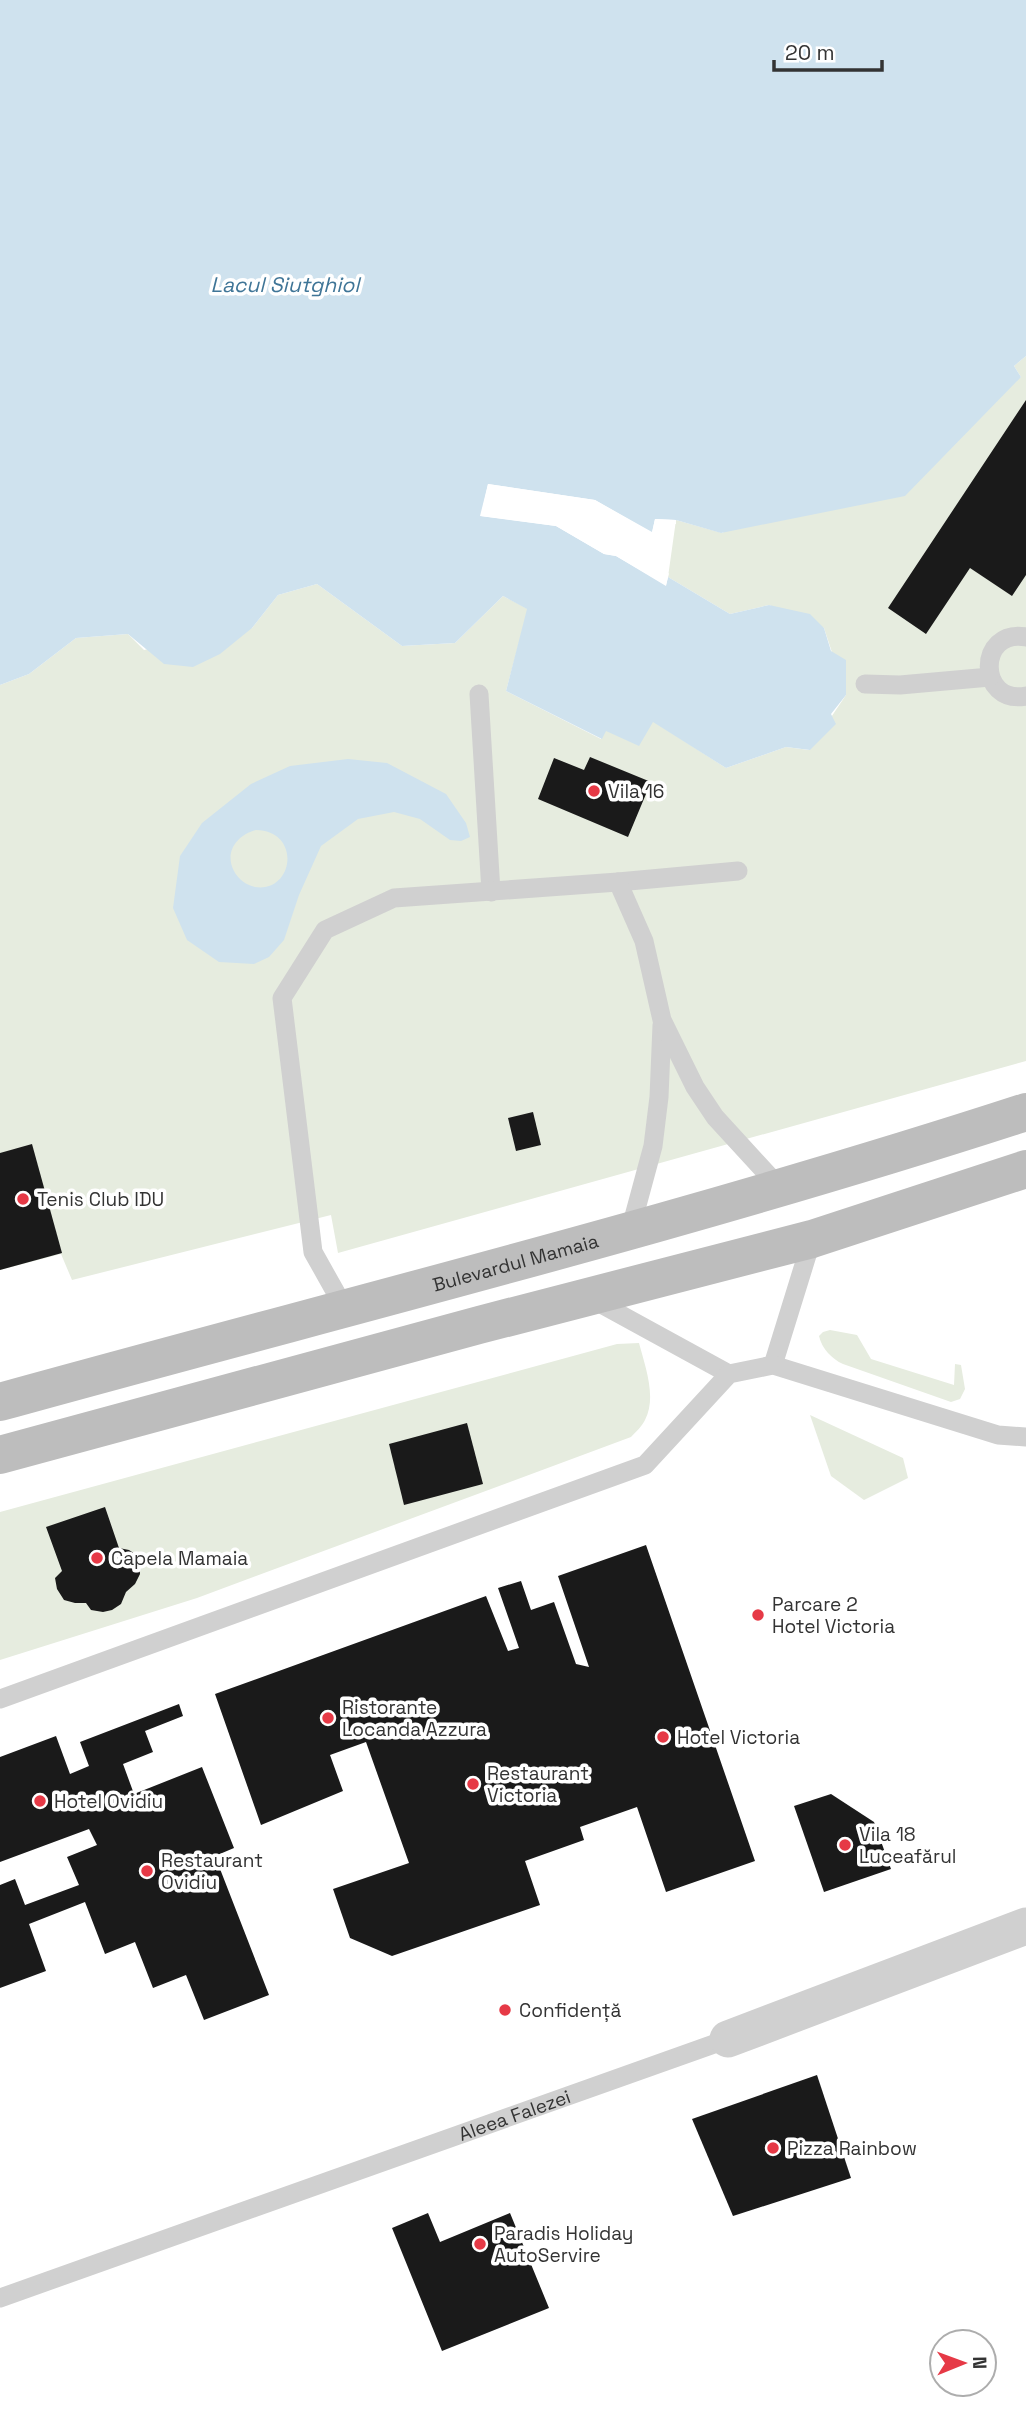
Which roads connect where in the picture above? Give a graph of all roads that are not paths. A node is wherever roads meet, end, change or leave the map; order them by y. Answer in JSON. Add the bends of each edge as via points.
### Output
{"nodes":[{"id":1,"x":1026,"y":637,"type":"edge"},
{"id":2,"x":990,"y":677,"type":"junction"},
{"id":3,"x":865,"y":684,"type":"dead end"},
{"id":4,"x":479,"y":694,"type":"dead end"},
{"id":5,"x":1026,"y":696,"type":"edge"},
{"id":6,"x":738,"y":871,"type":"dead end"},
{"id":7,"x":618,"y":882,"type":"junction"},
{"id":8,"x":491,"y":891,"type":"junction"},
{"id":9,"x":662,"y":1020,"type":"junction"},
{"id":10,"x":1026,"y":1112,"type":"edge"},
{"id":11,"x":1026,"y":1169,"type":"edge"},
{"id":12,"x":781,"y":1189,"type":"junction"},
{"id":13,"x":630,"y":1231,"type":"junction"},
{"id":14,"x":812,"y":1239,"type":"junction"},
{"id":15,"x":589,"y":1297,"type":"junction"},
{"id":16,"x":345,"y":1309,"type":"junction"},
{"id":17,"x":773,"y":1365,"type":"junction"},
{"id":18,"x":729,"y":1374,"type":"junction"},
{"id":19,"x":0,"y":1402,"type":"edge"},
{"id":20,"x":1026,"y":1437,"type":"edge"},
{"id":21,"x":0,"y":1455,"type":"edge"},
{"id":22,"x":0,"y":1699,"type":"edge"},
{"id":23,"x":1026,"y":1927,"type":"edge"},
{"id":24,"x":728,"y":2039,"type":"joint"},
{"id":25,"x":0,"y":2298,"type":"edge"}],
"edges":[{"from":1,"to":2,"type":"lane","via":[[1011,637],[995,648],[988,667]]},
{"from":2,"to":3,"type":"lane"},
{"from":2,"to":5,"type":"lane","via":[[1003,693]]},
{"from":4,"to":8,"type":"lane"},
{"from":6,"to":7,"type":"lane"},
{"from":7,"to":8,"type":"lane"},
{"from":7,"to":9,"type":"lane","via":[[644,941]]},
{"from":8,"to":16,"type":"lane","via":[[394,898],[325,930],[282,998],[313,1252]]},
{"from":9,"to":12,"type":"lane","via":[[715,1117]]},
{"from":9,"to":13,"type":"lane","via":[[653,1146]]},
{"from":10,"to":12,"type":"main road","name":"Bulevardul Mamaia"},
{"from":11,"to":14,"type":"main road"},
{"from":12,"to":13,"type":"main road","name":"Bulevardul Mamaia"},
{"from":13,"to":16,"type":"main road","name":"Bulevardul Mamaia"},
{"from":14,"to":15,"type":"main road"},
{"from":14,"to":17,"type":"lane"},
{"from":15,"to":18,"type":"lane"},
{"from":15,"to":21,"type":"main road"},
{"from":16,"to":19,"type":"main road","name":"Bulevardul Mamaia"},
{"from":17,"to":18,"type":"lane"},
{"from":17,"to":20,"type":"lane","via":[[998,1434]]},
{"from":18,"to":22,"type":"lane","via":[[645,1465]]},
{"from":23,"to":24,"type":"street","name":"Aleea Falezei"},
{"from":24,"to":25,"type":"lane","name":"Aleea Falezei"}]}
